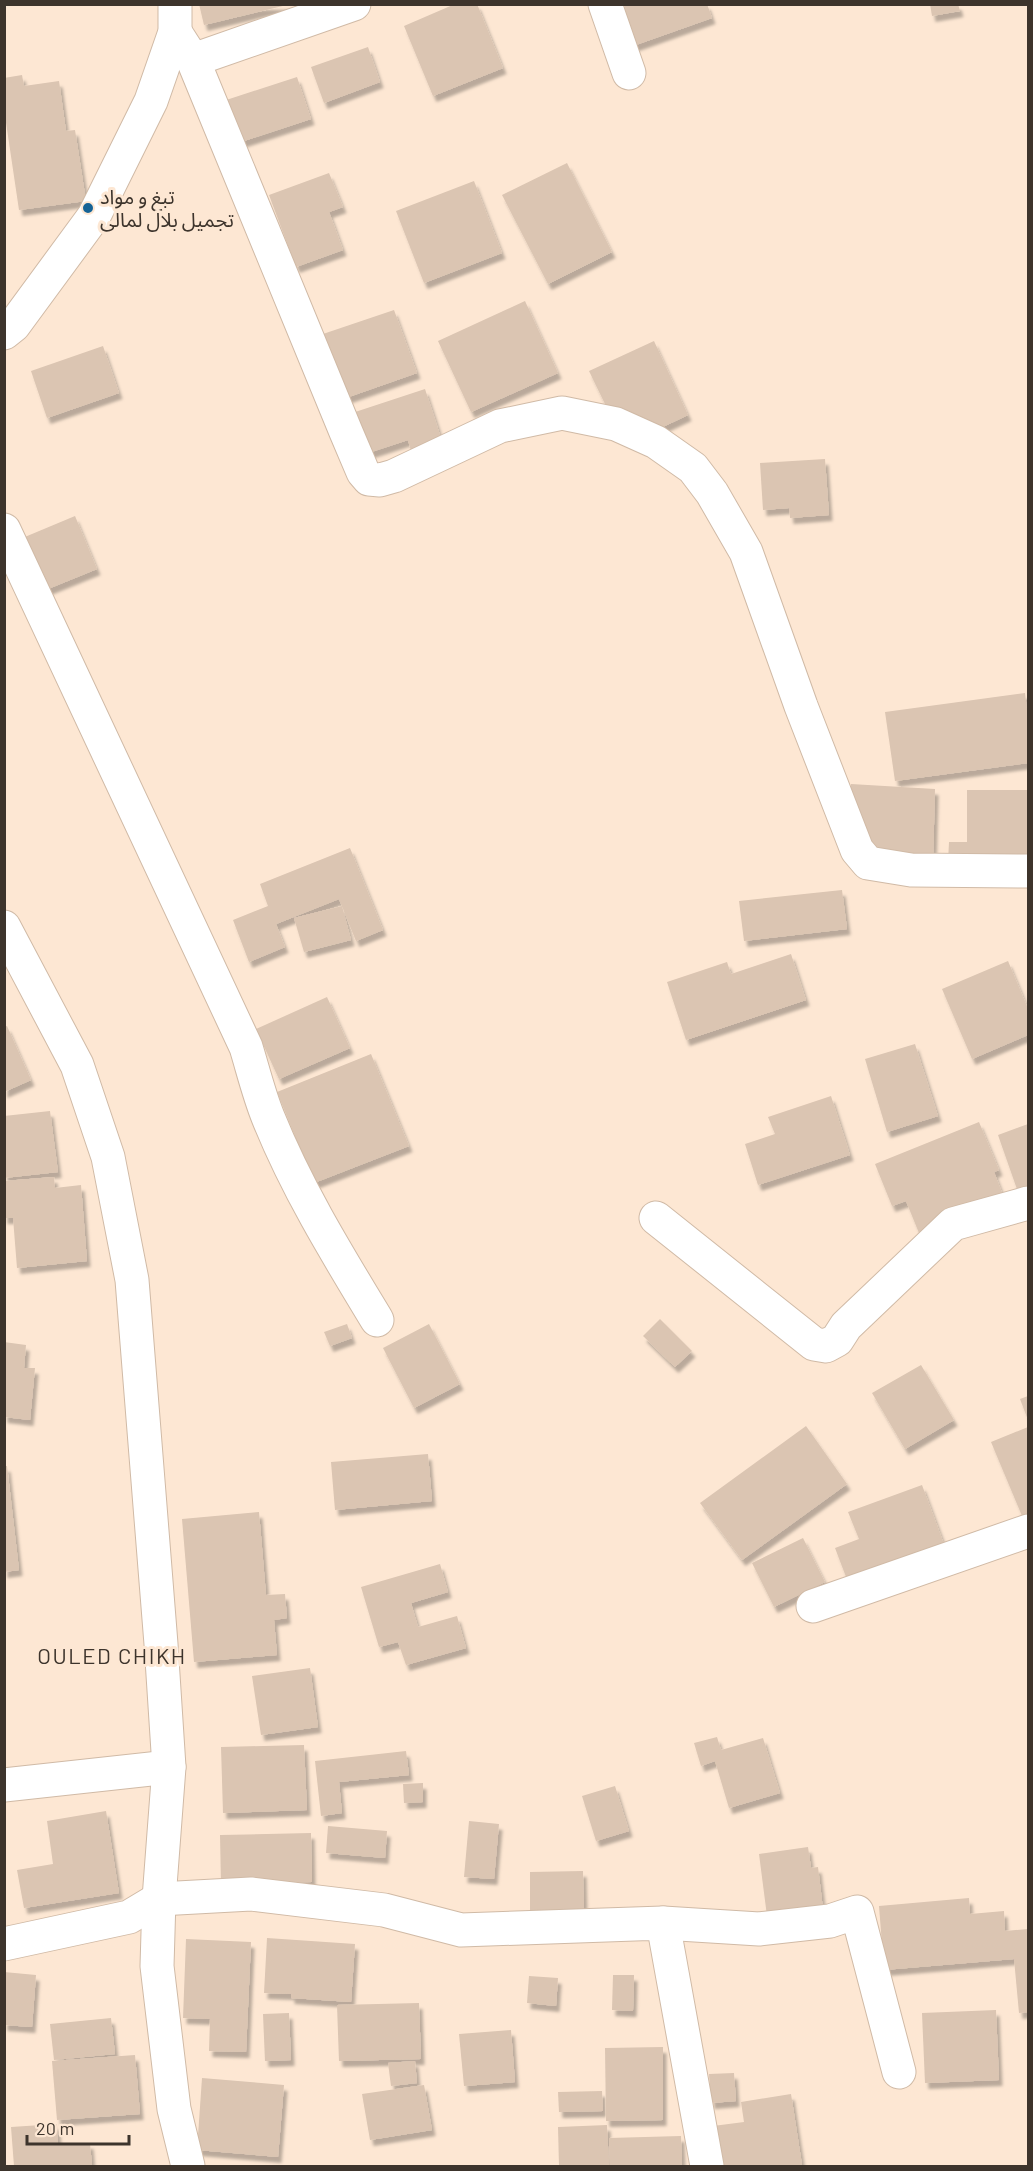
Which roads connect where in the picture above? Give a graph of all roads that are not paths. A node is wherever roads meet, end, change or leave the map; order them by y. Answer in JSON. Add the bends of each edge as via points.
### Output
{"nodes":[{"id":1,"x":354,"y":4,"type":"edge"},
{"id":2,"x":605,"y":4,"type":"edge"},
{"id":3,"x":175,"y":18,"type":"edge"},
{"id":4,"x":193,"y":60,"type":"junction"},
{"id":5,"x":629,"y":73,"type":"dead end"},
{"id":6,"x":4,"y":333,"type":"edge"},
{"id":7,"x":4,"y":530,"type":"edge"},
{"id":8,"x":1029,"y":871,"type":"edge"},
{"id":9,"x":4,"y":927,"type":"edge"},
{"id":10,"x":1029,"y":1203,"type":"edge"},
{"id":11,"x":656,"y":1218,"type":"dead end"},
{"id":12,"x":377,"y":1320,"type":"dead end"},
{"id":13,"x":1029,"y":1531,"type":"edge"},
{"id":14,"x":813,"y":1606,"type":"dead end"},
{"id":15,"x":169,"y":1767,"type":"junction"},
{"id":16,"x":4,"y":1785,"type":"edge"},
{"id":17,"x":159,"y":1899,"type":"junction"},
{"id":18,"x":663,"y":1923,"type":"junction"},
{"id":19,"x":4,"y":1944,"type":"edge"},
{"id":20,"x":898,"y":2072,"type":"dead end"},
{"id":21,"x":188,"y":2166,"type":"edge"},
{"id":22,"x":708,"y":2166,"type":"edge"}],
"edges":[{"from":1,"to":4,"type":"street"},
{"from":2,"to":5,"type":"street"},
{"from":3,"to":4,"type":"street"},
{"from":3,"to":6,"type":"street","via":[[152,101],[94,216],[14,325]]},
{"from":4,"to":8,"type":"street","via":[[346,432],[369,479],[394,476],[500,426],[562,413],[616,424],[656,442],[693,468],[746,552],[857,850],[868,863],[911,870]]},
{"from":7,"to":12,"type":"street","via":[[246,1047],[282,1150],[324,1232]]},
{"from":9,"to":15,"type":"street","via":[[77,1065],[108,1157],[132,1280]]},
{"from":10,"to":11,"type":"street","via":[[953,1224],[846,1326],[837,1340],[826,1346],[814,1344]]},
{"from":13,"to":14,"type":"street"},
{"from":15,"to":16,"type":"street"},
{"from":15,"to":17,"type":"street"},
{"from":17,"to":18,"type":"street","via":[[251,1894],[384,1910],[461,1930]]},
{"from":17,"to":19,"type":"street","via":[[129,1917]]},
{"from":17,"to":21,"type":"street","via":[[157,1966],[174,2109]]},
{"from":18,"to":20,"type":"street","via":[[759,1929],[830,1921],[857,1912]]},
{"from":18,"to":22,"type":"street"}]}
